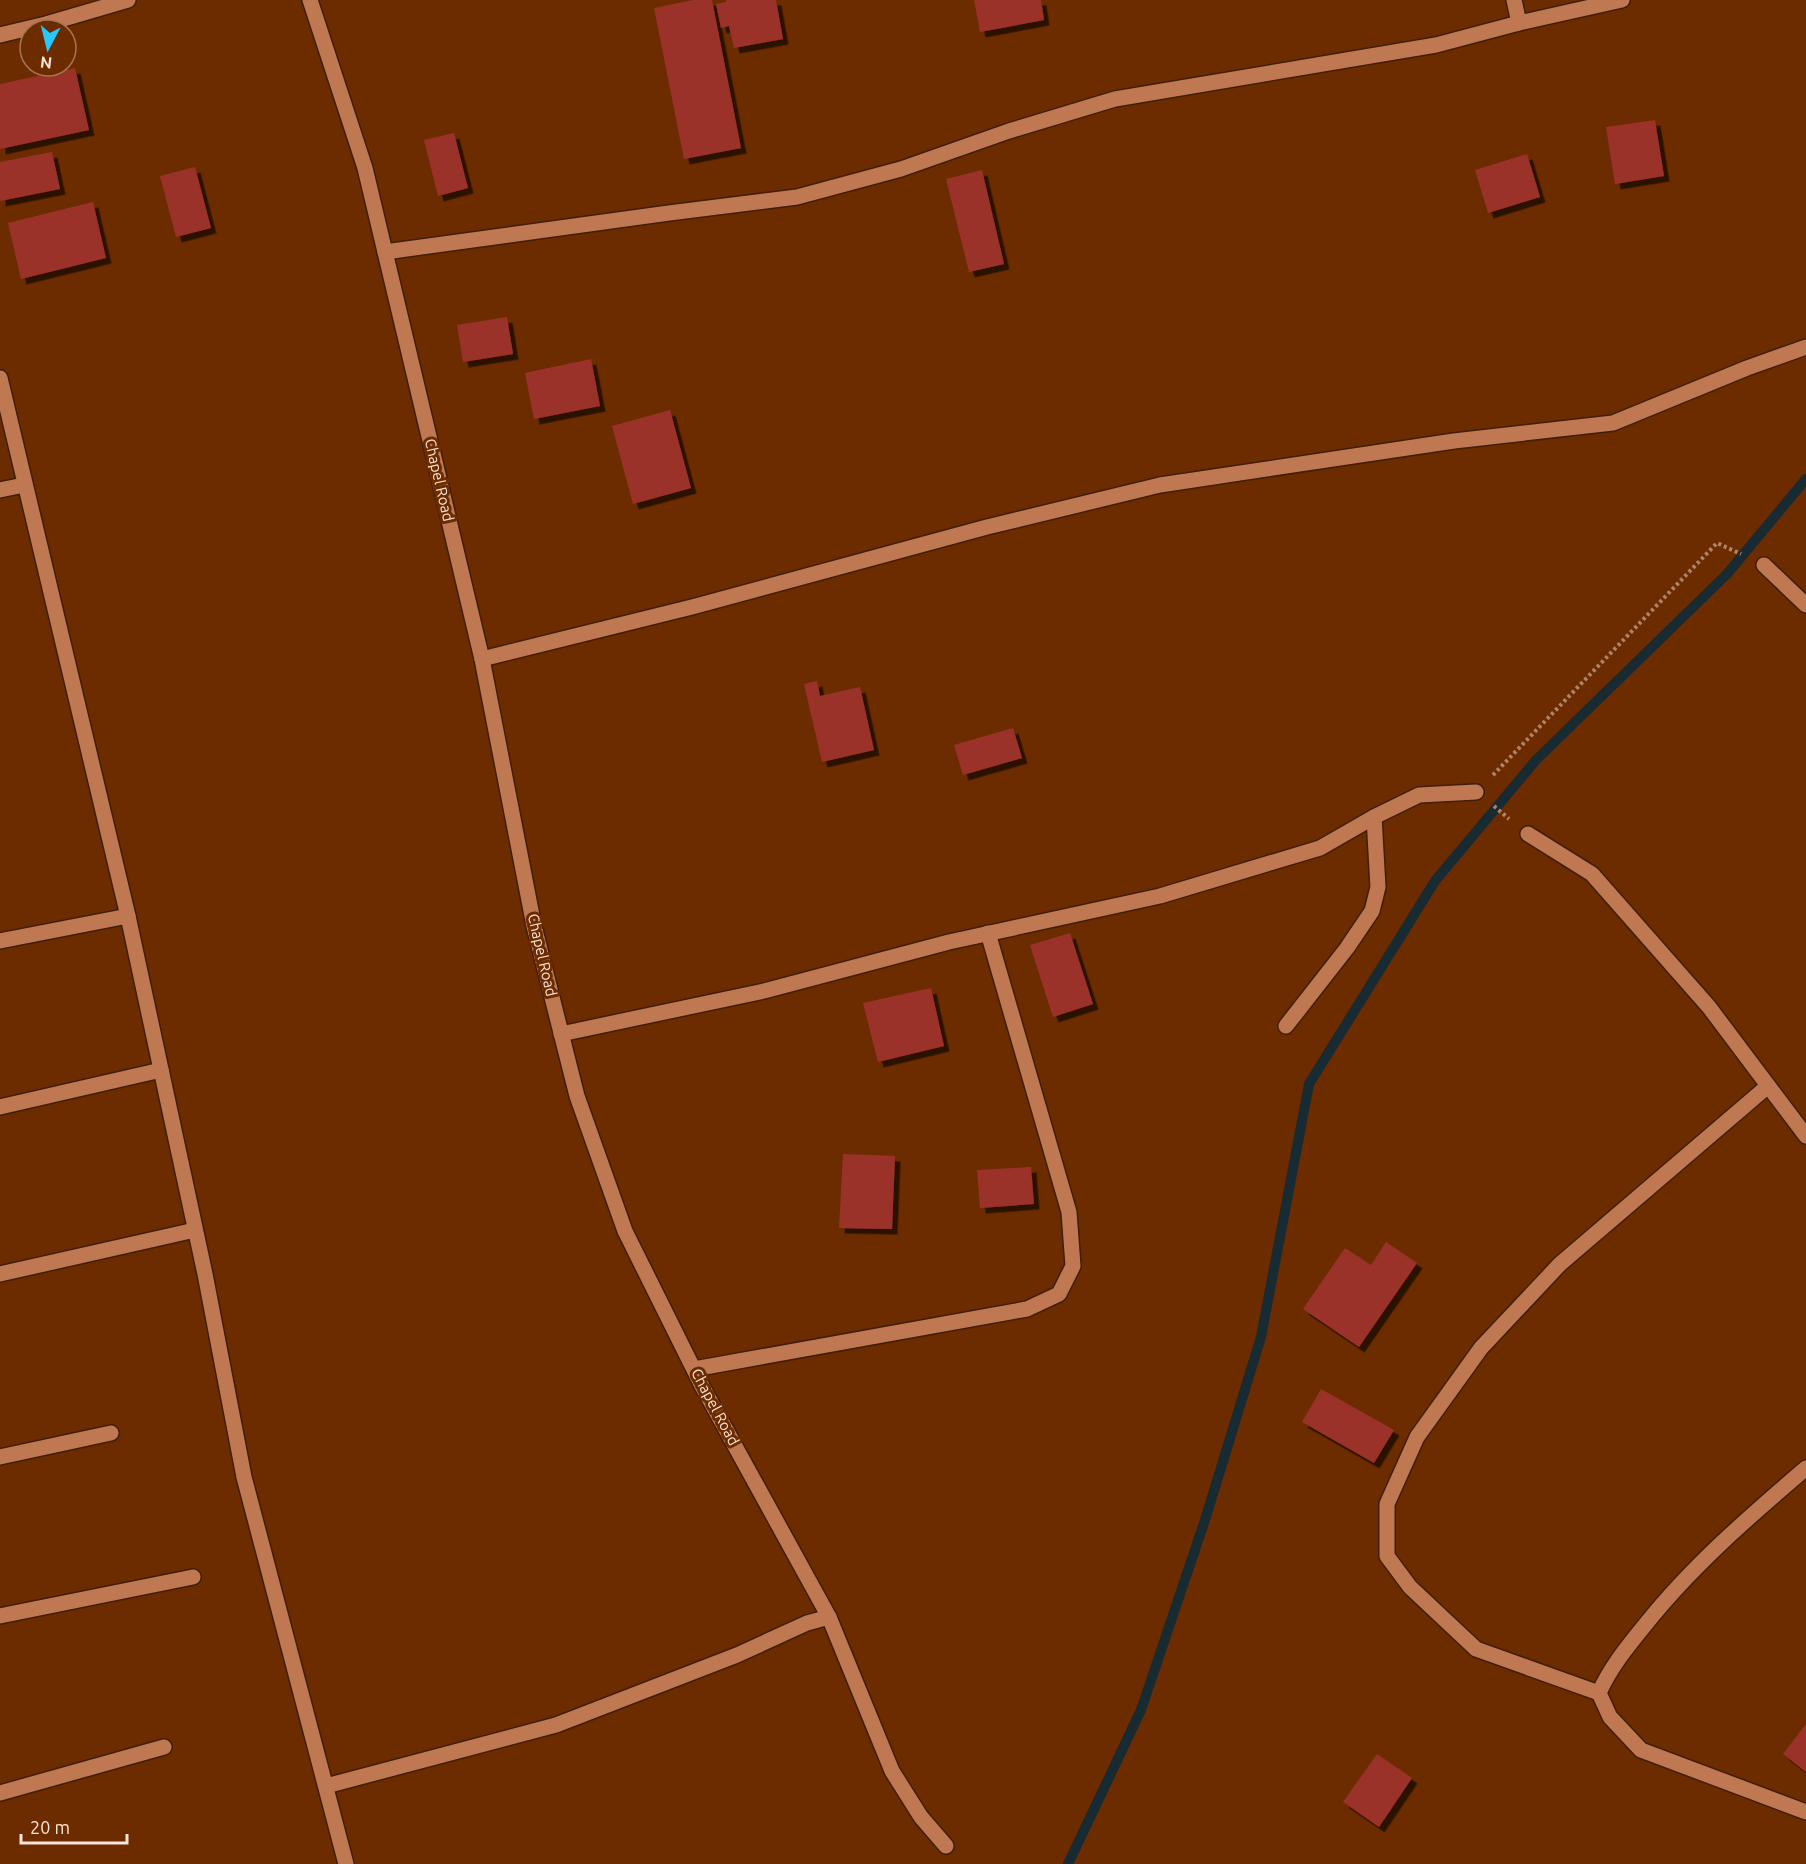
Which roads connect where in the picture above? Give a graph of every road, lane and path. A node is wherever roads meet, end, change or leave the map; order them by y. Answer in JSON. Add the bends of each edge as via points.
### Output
{"nodes":[{"id":1,"x":128,"y":0,"type":"edge"},
{"id":2,"x":310,"y":0,"type":"edge"},
{"id":3,"x":1514,"y":0,"type":"edge"},
{"id":4,"x":1622,"y":0,"type":"edge"},
{"id":5,"x":1519,"y":23,"type":"junction"},
{"id":6,"x":0,"y":28,"type":"edge"},
{"id":7,"x":0,"y":35,"type":"edge"},
{"id":8,"x":385,"y":252,"type":"junction"},
{"id":9,"x":1806,"y":347,"type":"edge"},
{"id":10,"x":0,"y":378,"type":"edge"},
{"id":11,"x":24,"y":485,"type":"junction"},
{"id":12,"x":0,"y":490,"type":"edge"},
{"id":13,"x":1717,"y":543,"type":"dead end"},
{"id":14,"x":1764,"y":565,"type":"dead end"},
{"id":15,"x":1806,"y":605,"type":"edge"},
{"id":16,"x":482,"y":659,"type":"junction"},
{"id":17,"x":1476,"y":792,"type":"junction"},
{"id":18,"x":1374,"y":817,"type":"junction"},
{"id":19,"x":1528,"y":834,"type":"joint"},
{"id":20,"x":128,"y":916,"type":"junction"},
{"id":21,"x":988,"y":933,"type":"junction"},
{"id":22,"x":0,"y":941,"type":"edge"},
{"id":23,"x":1286,"y":1026,"type":"dead end"},
{"id":24,"x":561,"y":1034,"type":"junction"},
{"id":25,"x":161,"y":1070,"type":"junction"},
{"id":26,"x":1768,"y":1086,"type":"junction"},
{"id":27,"x":0,"y":1107,"type":"edge"},
{"id":28,"x":1806,"y":1136,"type":"edge"},
{"id":29,"x":195,"y":1230,"type":"junction"},
{"id":30,"x":0,"y":1274,"type":"edge"},
{"id":31,"x":694,"y":1369,"type":"junction"},
{"id":32,"x":111,"y":1433,"type":"dead end"},
{"id":33,"x":0,"y":1457,"type":"edge"},
{"id":34,"x":1806,"y":1468,"type":"edge"},
{"id":35,"x":193,"y":1577,"type":"dead end"},
{"id":36,"x":0,"y":1617,"type":"edge"},
{"id":37,"x":829,"y":1617,"type":"junction"},
{"id":38,"x":1599,"y":1693,"type":"junction"},
{"id":39,"x":164,"y":1747,"type":"dead end"},
{"id":40,"x":326,"y":1786,"type":"junction"},
{"id":41,"x":0,"y":1793,"type":"edge"},
{"id":42,"x":1806,"y":1812,"type":"edge"},
{"id":43,"x":946,"y":1846,"type":"dead end"},
{"id":44,"x":346,"y":1864,"type":"edge"}],
"edges":[{"from":1,"to":7,"type":"street"},
{"from":2,"to":8,"type":"street","name":"Chapel Road","via":[[365,168]]},
{"from":3,"to":5,"type":"street"},
{"from":4,"to":5,"type":"street"},
{"from":5,"to":8,"type":"street","via":[[1436,45],[1114,99],[901,169],[797,197]]},
{"from":6,"to":7,"type":"street"},
{"from":8,"to":16,"type":"street","name":"Chapel Road"},
{"from":9,"to":16,"type":"street","via":[[1613,423],[1454,441],[1160,484]]},
{"from":10,"to":11,"type":"street"},
{"from":11,"to":12,"type":"street"},
{"from":11,"to":20,"type":"street"},
{"from":13,"to":17,"type":"path"},
{"from":14,"to":15,"type":"street"},
{"from":16,"to":24,"type":"street","name":"Chapel Road","via":[[534,926]]},
{"from":17,"to":18,"type":"street","via":[[1419,795]]},
{"from":17,"to":19,"type":"path"},
{"from":18,"to":21,"type":"street","via":[[1320,848],[1172,893]]},
{"from":18,"to":23,"type":"street","via":[[1378,887],[1372,911]]},
{"from":19,"to":26,"type":"street","via":[[1592,874],[1709,1008]]},
{"from":20,"to":22,"type":"street"},
{"from":20,"to":25,"type":"street"},
{"from":21,"to":24,"type":"street","via":[[764,991]]},
{"from":21,"to":31,"type":"street","via":[[1069,1212],[1073,1266],[1059,1294],[1027,1309]]},
{"from":24,"to":31,"type":"street","name":"Chapel Road","via":[[577,1096],[625,1232]]},
{"from":25,"to":27,"type":"street"},
{"from":25,"to":29,"type":"street"},
{"from":26,"to":28,"type":"street"},
{"from":26,"to":38,"type":"street","via":[[1560,1264],[1481,1348],[1417,1437],[1387,1504],[1387,1556],[1410,1587],[1476,1649]]},
{"from":29,"to":30,"type":"street"},
{"from":29,"to":40,"type":"street","via":[[244,1477]]},
{"from":31,"to":37,"type":"street","name":"Chapel Road"},
{"from":32,"to":33,"type":"street"},
{"from":34,"to":38,"type":"street","via":[[1733,1530],[1672,1591],[1608,1673]]},
{"from":35,"to":36,"type":"street"},
{"from":37,"to":40,"type":"street","via":[[556,1725]]},
{"from":37,"to":43,"type":"street","name":"Chapel Road","via":[[891,1771],[921,1817]]},
{"from":38,"to":42,"type":"street","via":[[1610,1717],[1641,1750]]},
{"from":39,"to":41,"type":"street"},
{"from":40,"to":44,"type":"street"}]}
